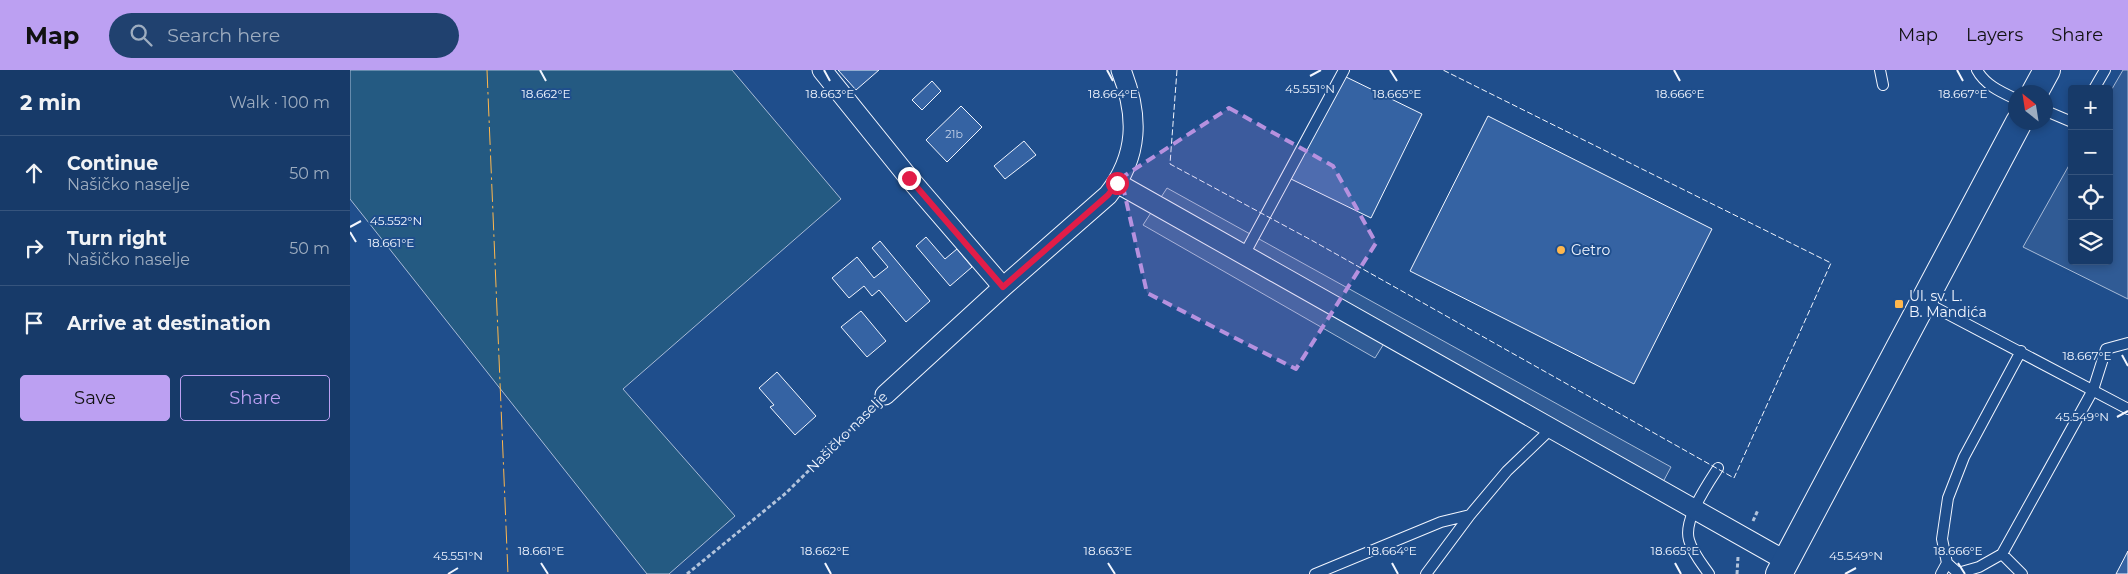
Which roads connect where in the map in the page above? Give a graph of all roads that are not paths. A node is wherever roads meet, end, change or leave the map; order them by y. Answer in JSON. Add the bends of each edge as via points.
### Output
{"nodes":[{"id":1,"x":822,"y":70,"type":"edge"},
{"id":2,"x":1121,"y":70,"type":"edge"},
{"id":3,"x":1344,"y":70,"type":"edge"},
{"id":4,"x":1880,"y":70,"type":"edge"},
{"id":5,"x":1977,"y":70,"type":"edge"},
{"id":6,"x":2047,"y":70,"type":"edge"},
{"id":7,"x":2105,"y":70,"type":"edge"},
{"id":8,"x":1883,"y":85,"type":"dead end"},
{"id":9,"x":2039,"y":85,"type":"edge"},
{"id":10,"x":2096,"y":85,"type":"edge"},
{"id":11,"x":2008,"y":95,"type":"edge"},
{"id":12,"x":2053,"y":114,"type":"edge"},
{"id":13,"x":2068,"y":120,"type":"edge"},
{"id":14,"x":2015,"y":130,"type":"edge"},
{"id":15,"x":1117,"y":183,"type":"junction"},
{"id":16,"x":1244,"y":255,"type":"junction"},
{"id":17,"x":1003,"y":287,"type":"junction"},
{"id":18,"x":1924,"y":302,"type":"junction"},
{"id":19,"x":2128,"y":343,"type":"edge"},
{"id":20,"x":2020,"y":351,"type":"junction"},
{"id":21,"x":2094,"y":390,"type":"junction"},
{"id":22,"x":884,"y":395,"type":"road end"},
{"id":23,"x":2128,"y":409,"type":"edge"},
{"id":24,"x":1552,"y":428,"type":"junction"},
{"id":25,"x":1718,"y":468,"type":"dead end"},
{"id":26,"x":1695,"y":509,"type":"junction"},
{"id":27,"x":1470,"y":515,"type":"junction"},
{"id":28,"x":2002,"y":554,"type":"junction"},
{"id":29,"x":1947,"y":563,"type":"junction"},
{"id":30,"x":1783,"y":567,"type":"edge"},
{"id":31,"x":1315,"y":574,"type":"edge"},
{"id":32,"x":1426,"y":574,"type":"edge"},
{"id":33,"x":1709,"y":574,"type":"edge"},
{"id":34,"x":1941,"y":574,"type":"edge"},
{"id":35,"x":2022,"y":574,"type":"edge"}],
"edges":[{"from":1,"to":17,"type":"street"},
{"from":2,"to":15,"type":"street","name":"Našičko naselje","via":[[1133,109],[1134,127],[1129,156]]},
{"from":3,"to":16,"type":"lane"},
{"from":4,"to":8,"type":"lane"},
{"from":5,"to":11,"type":"lane","via":[[1987,82]]},
{"from":6,"to":9,"type":"main road"},
{"from":7,"to":10,"type":"lane"},
{"from":12,"to":13,"type":"lane"},
{"from":14,"to":18,"type":"main road"},
{"from":15,"to":16,"type":"street"},
{"from":15,"to":17,"type":"street","name":"Našičko naselje","via":[[1108,195]]},
{"from":16,"to":24,"type":"street"},
{"from":17,"to":22,"type":"street","name":"Našičko naselje"},
{"from":18,"to":20,"type":"lane"},
{"from":18,"to":30,"type":"main road"},
{"from":19,"to":21,"type":"lane","via":[[2106,349]]},
{"from":20,"to":21,"type":"lane"},
{"from":20,"to":29,"type":"lane","via":[[1964,456],[1948,498],[1942,539]]},
{"from":21,"to":23,"type":"lane"},
{"from":21,"to":28,"type":"lane"},
{"from":24,"to":26,"type":"street"},
{"from":24,"to":27,"type":"lane","via":[[1507,470]]},
{"from":25,"to":26,"type":"lane"},
{"from":26,"to":30,"type":"street"},
{"from":26,"to":33,"type":"lane","via":[[1689,524],[1689,542]]},
{"from":27,"to":31,"type":"lane","via":[[1441,522]]},
{"from":27,"to":32,"type":"lane"},
{"from":28,"to":29,"type":"lane","via":[[1979,567],[1958,573]]},
{"from":28,"to":35,"type":"lane"},
{"from":29,"to":34,"type":"lane"}]}
